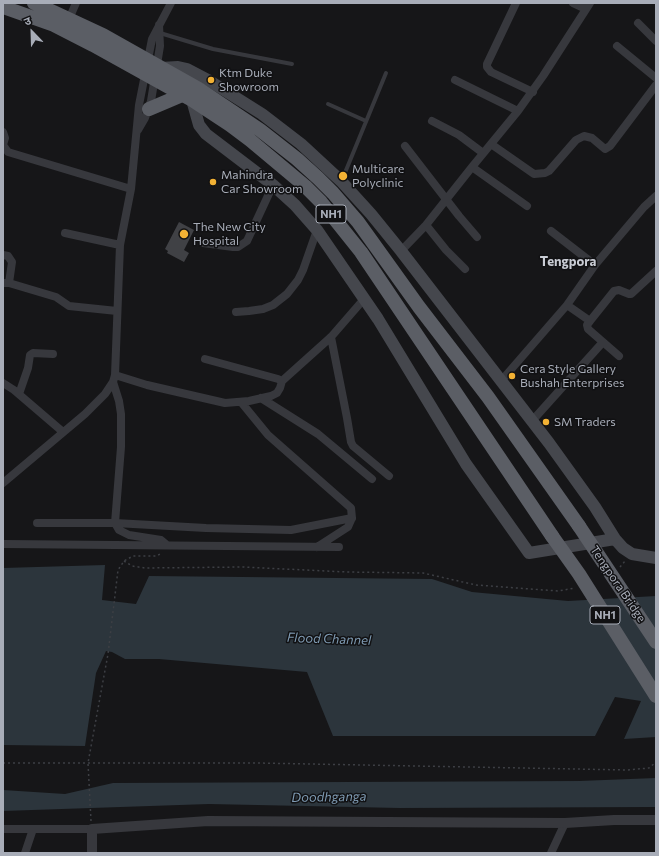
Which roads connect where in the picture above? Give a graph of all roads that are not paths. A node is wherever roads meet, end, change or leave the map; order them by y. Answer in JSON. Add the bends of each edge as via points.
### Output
{"nodes":[{"id":1,"x":34,"y":3,"type":"edge"},
{"id":2,"x":76,"y":3,"type":"edge"},
{"id":3,"x":171,"y":3,"type":"edge"},
{"id":4,"x":516,"y":3,"type":"edge"},
{"id":5,"x":574,"y":3,"type":"edge"},
{"id":6,"x":588,"y":6,"type":"edge"},
{"id":7,"x":3,"y":7,"type":"edge"},
{"id":8,"x":69,"y":19,"type":"junction"},
{"id":9,"x":638,"y":23,"type":"dead end"},
{"id":10,"x":159,"y":29,"type":"junction"},
{"id":11,"x":656,"y":41,"type":"edge"},
{"id":12,"x":617,"y":46,"type":"dead end"},
{"id":13,"x":292,"y":64,"type":"dead end"},
{"id":14,"x":153,"y":70,"type":"junction"},
{"id":15,"x":386,"y":73,"type":"dead end"},
{"id":16,"x":656,"y":78,"type":"edge"},
{"id":17,"x":455,"y":80,"type":"dead end"},
{"id":18,"x":656,"y":85,"type":"edge"},
{"id":19,"x":533,"y":92,"type":"junction"},
{"id":20,"x":187,"y":98,"type":"junction"},
{"id":21,"x":328,"y":104,"type":"dead end"},
{"id":22,"x":149,"y":109,"type":"junction"},
{"id":23,"x":518,"y":111,"type":"junction"},
{"id":24,"x":366,"y":121,"type":"junction"},
{"id":25,"x":432,"y":121,"type":"dead end"},
{"id":26,"x":3,"y":132,"type":"edge"},
{"id":27,"x":137,"y":132,"type":"junction"},
{"id":28,"x":491,"y":144,"type":"junction"},
{"id":29,"x":405,"y":146,"type":"dead end"},
{"id":30,"x":484,"y":153,"type":"junction"},
{"id":31,"x":472,"y":167,"type":"junction"},
{"id":32,"x":341,"y":181,"type":"junction"},
{"id":33,"x":273,"y":185,"type":"junction"},
{"id":34,"x":131,"y":189,"type":"junction"},
{"id":35,"x":656,"y":196,"type":"edge"},
{"id":36,"x":447,"y":200,"type":"junction"},
{"id":37,"x":526,"y":206,"type":"dead end"},
{"id":38,"x":426,"y":224,"type":"junction"},
{"id":39,"x":317,"y":230,"type":"junction"},
{"id":40,"x":551,"y":231,"type":"dead end"},
{"id":41,"x":65,"y":233,"type":"dead end"},
{"id":42,"x":477,"y":237,"type":"dead end"},
{"id":43,"x":203,"y":243,"type":"dead end"},
{"id":44,"x":120,"y":245,"type":"junction"},
{"id":45,"x":401,"y":251,"type":"junction"},
{"id":46,"x":3,"y":255,"type":"edge"},
{"id":47,"x":596,"y":265,"type":"junction"},
{"id":48,"x":465,"y":269,"type":"dead end"},
{"id":49,"x":656,"y":271,"type":"edge"},
{"id":50,"x":6,"y":283,"type":"edge"},
{"id":51,"x":364,"y":299,"type":"junction"},
{"id":52,"x":567,"y":305,"type":"junction"},
{"id":53,"x":117,"y":311,"type":"junction"},
{"id":54,"x":236,"y":312,"type":"dead end"},
{"id":55,"x":590,"y":321,"type":"junction"},
{"id":56,"x":331,"y":337,"type":"junction"},
{"id":57,"x":602,"y":342,"type":"junction"},
{"id":58,"x":53,"y":354,"type":"dead end"},
{"id":59,"x":619,"y":356,"type":"dead end"},
{"id":60,"x":205,"y":359,"type":"dead end"},
{"id":61,"x":114,"y":378,"type":"junction"},
{"id":62,"x":282,"y":381,"type":"junction"},
{"id":63,"x":501,"y":381,"type":"junction"},
{"id":64,"x":3,"y":384,"type":"edge"},
{"id":65,"x":19,"y":394,"type":"junction"},
{"id":66,"x":261,"y":398,"type":"junction"},
{"id":67,"x":241,"y":402,"type":"junction"},
{"id":68,"x":532,"y":421,"type":"junction"},
{"id":69,"x":63,"y":432,"type":"junction"},
{"id":70,"x":389,"y":476,"type":"dead end"},
{"id":71,"x":372,"y":479,"type":"dead end"},
{"id":72,"x":3,"y":483,"type":"edge"},
{"id":73,"x":352,"y":518,"type":"junction"},
{"id":74,"x":38,"y":523,"type":"dead end"},
{"id":75,"x":115,"y":523,"type":"junction"},
{"id":76,"x":615,"y":539,"type":"junction"},
{"id":77,"x":3,"y":544,"type":"edge"},
{"id":78,"x":167,"y":545,"type":"junction"},
{"id":79,"x":317,"y":547,"type":"junction"},
{"id":80,"x":339,"y":547,"type":"dead end"},
{"id":81,"x":656,"y":558,"type":"edge"},
{"id":82,"x":656,"y":642,"type":"edge"},
{"id":83,"x":656,"y":696,"type":"edge"},
{"id":84,"x":656,"y":820,"type":"edge"},
{"id":85,"x":565,"y":823,"type":"junction"},
{"id":86,"x":3,"y":829,"type":"edge"},
{"id":87,"x":33,"y":829,"type":"junction"},
{"id":88,"x":92,"y":829,"type":"junction"},
{"id":89,"x":25,"y":853,"type":"edge"},
{"id":90,"x":92,"y":853,"type":"edge"},
{"id":91,"x":550,"y":853,"type":"edge"}],
"edges":[{"from":1,"to":8,"type":"highway","number":"NH1"},
{"from":2,"to":8,"type":"street"},
{"from":3,"to":10,"type":"street"},
{"from":4,"to":19,"type":"street","via":[[487,67],[491,72]]},
{"from":5,"to":6,"type":"street"},
{"from":6,"to":19,"type":"street"},
{"from":7,"to":14,"type":"highway","number":"NH1","via":[[54,25]]},
{"from":8,"to":14,"type":"highway","number":"NH1","via":[[103,35]]},
{"from":9,"to":11,"type":"street"},
{"from":10,"to":13,"type":"lane","via":[[213,49]]},
{"from":10,"to":14,"type":"street","via":[[152,39]]},
{"from":12,"to":16,"type":"street"},
{"from":14,"to":20,"type":"highway","number":"NH1"},
{"from":14,"to":22,"type":"street"},
{"from":14,"to":27,"type":"street","via":[[139,105]]},
{"from":14,"to":32,"type":"main road","via":[[178,67],[208,80],[262,114],[301,144]]},
{"from":14,"to":82,"type":"highway","name":"Tengpora Bridge","number":"NH1","bridge":true,"via":[[199,89],[260,130],[297,159],[333,193],[488,397],[579,526]]},
{"from":15,"to":24,"type":"lane"},
{"from":17,"to":23,"type":"street"},
{"from":18,"to":28,"type":"street","via":[[610,146],[605,149],[592,138],[584,136],[576,140],[549,171],[544,173],[534,174]]},
{"from":19,"to":23,"type":"street"},
{"from":20,"to":22,"type":"highway"},
{"from":20,"to":33,"type":"main road","via":[[206,134]]},
{"from":20,"to":83,"type":"highway","number":"NH1","bridge":true,"via":[[230,125],[267,153],[305,186],[334,217],[377,275],[579,574]]},
{"from":21,"to":24,"type":"lane"},
{"from":22,"to":27,"type":"street"},
{"from":23,"to":28,"type":"street"},
{"from":24,"to":32,"type":"lane"},
{"from":25,"to":30,"type":"street","via":[[459,135]]},
{"from":26,"to":34,"type":"street","via":[[3,145],[8,152]]},
{"from":27,"to":34,"type":"street"},
{"from":28,"to":30,"type":"street"},
{"from":29,"to":36,"type":"street"},
{"from":30,"to":31,"type":"street"},
{"from":31,"to":36,"type":"street"},
{"from":31,"to":37,"type":"street"},
{"from":32,"to":45,"type":"main road"},
{"from":33,"to":39,"type":"main road"},
{"from":33,"to":43,"type":"street","via":[[247,241],[238,247]]},
{"from":34,"to":44,"type":"street"},
{"from":35,"to":47,"type":"street"},
{"from":36,"to":38,"type":"street"},
{"from":36,"to":42,"type":"street"},
{"from":38,"to":45,"type":"street"},
{"from":38,"to":48,"type":"street"},
{"from":39,"to":51,"type":"main road"},
{"from":39,"to":54,"type":"street","via":[[303,270],[287,294],[273,305],[262,309]]},
{"from":40,"to":47,"type":"street"},
{"from":41,"to":44,"type":"street"},
{"from":44,"to":53,"type":"street"},
{"from":45,"to":63,"type":"main road"},
{"from":46,"to":50,"type":"street","via":[[8,256],[12,262]]},
{"from":47,"to":52,"type":"street"},
{"from":49,"to":55,"type":"street","via":[[631,294],[614,291]]},
{"from":50,"to":53,"type":"street","via":[[56,297],[69,306]]},
{"from":51,"to":56,"type":"street"},
{"from":51,"to":76,"type":"main road","via":[[466,464],[529,554]]},
{"from":52,"to":55,"type":"street"},
{"from":52,"to":63,"type":"street"},
{"from":53,"to":61,"type":"street"},
{"from":55,"to":57,"type":"street","via":[[588,329]]},
{"from":56,"to":62,"type":"street"},
{"from":56,"to":70,"type":"street","via":[[351,442]]},
{"from":57,"to":59,"type":"street"},
{"from":57,"to":68,"type":"street"},
{"from":58,"to":65,"type":"street","via":[[30,355]]},
{"from":60,"to":62,"type":"street"},
{"from":61,"to":67,"type":"street","via":[[224,403]]},
{"from":61,"to":69,"type":"street","via":[[105,394],[86,414]]},
{"from":61,"to":75,"type":"street","via":[[121,414]]},
{"from":62,"to":66,"type":"street","via":[[277,393]]},
{"from":63,"to":68,"type":"main road"},
{"from":64,"to":65,"type":"street"},
{"from":65,"to":69,"type":"street"},
{"from":66,"to":67,"type":"street"},
{"from":66,"to":71,"type":"street","via":[[318,434]]},
{"from":67,"to":73,"type":"street","via":[[268,434],[351,508]]},
{"from":68,"to":76,"type":"main road","via":[[595,507]]},
{"from":69,"to":72,"type":"street"},
{"from":73,"to":75,"type":"street","via":[[291,530]]},
{"from":73,"to":79,"type":"street","via":[[348,528]]},
{"from":74,"to":75,"type":"street"},
{"from":75,"to":78,"type":"street","via":[[119,530],[129,535],[161,540]]},
{"from":76,"to":81,"type":"main road","via":[[632,554]]},
{"from":77,"to":78,"type":"street"},
{"from":78,"to":79,"type":"street"},
{"from":79,"to":80,"type":"street"},
{"from":84,"to":85,"type":"street"},
{"from":85,"to":88,"type":"street","via":[[208,822]]},
{"from":85,"to":91,"type":"street"},
{"from":86,"to":87,"type":"street"},
{"from":87,"to":88,"type":"street"},
{"from":87,"to":89,"type":"street"},
{"from":88,"to":90,"type":"street"}]}
